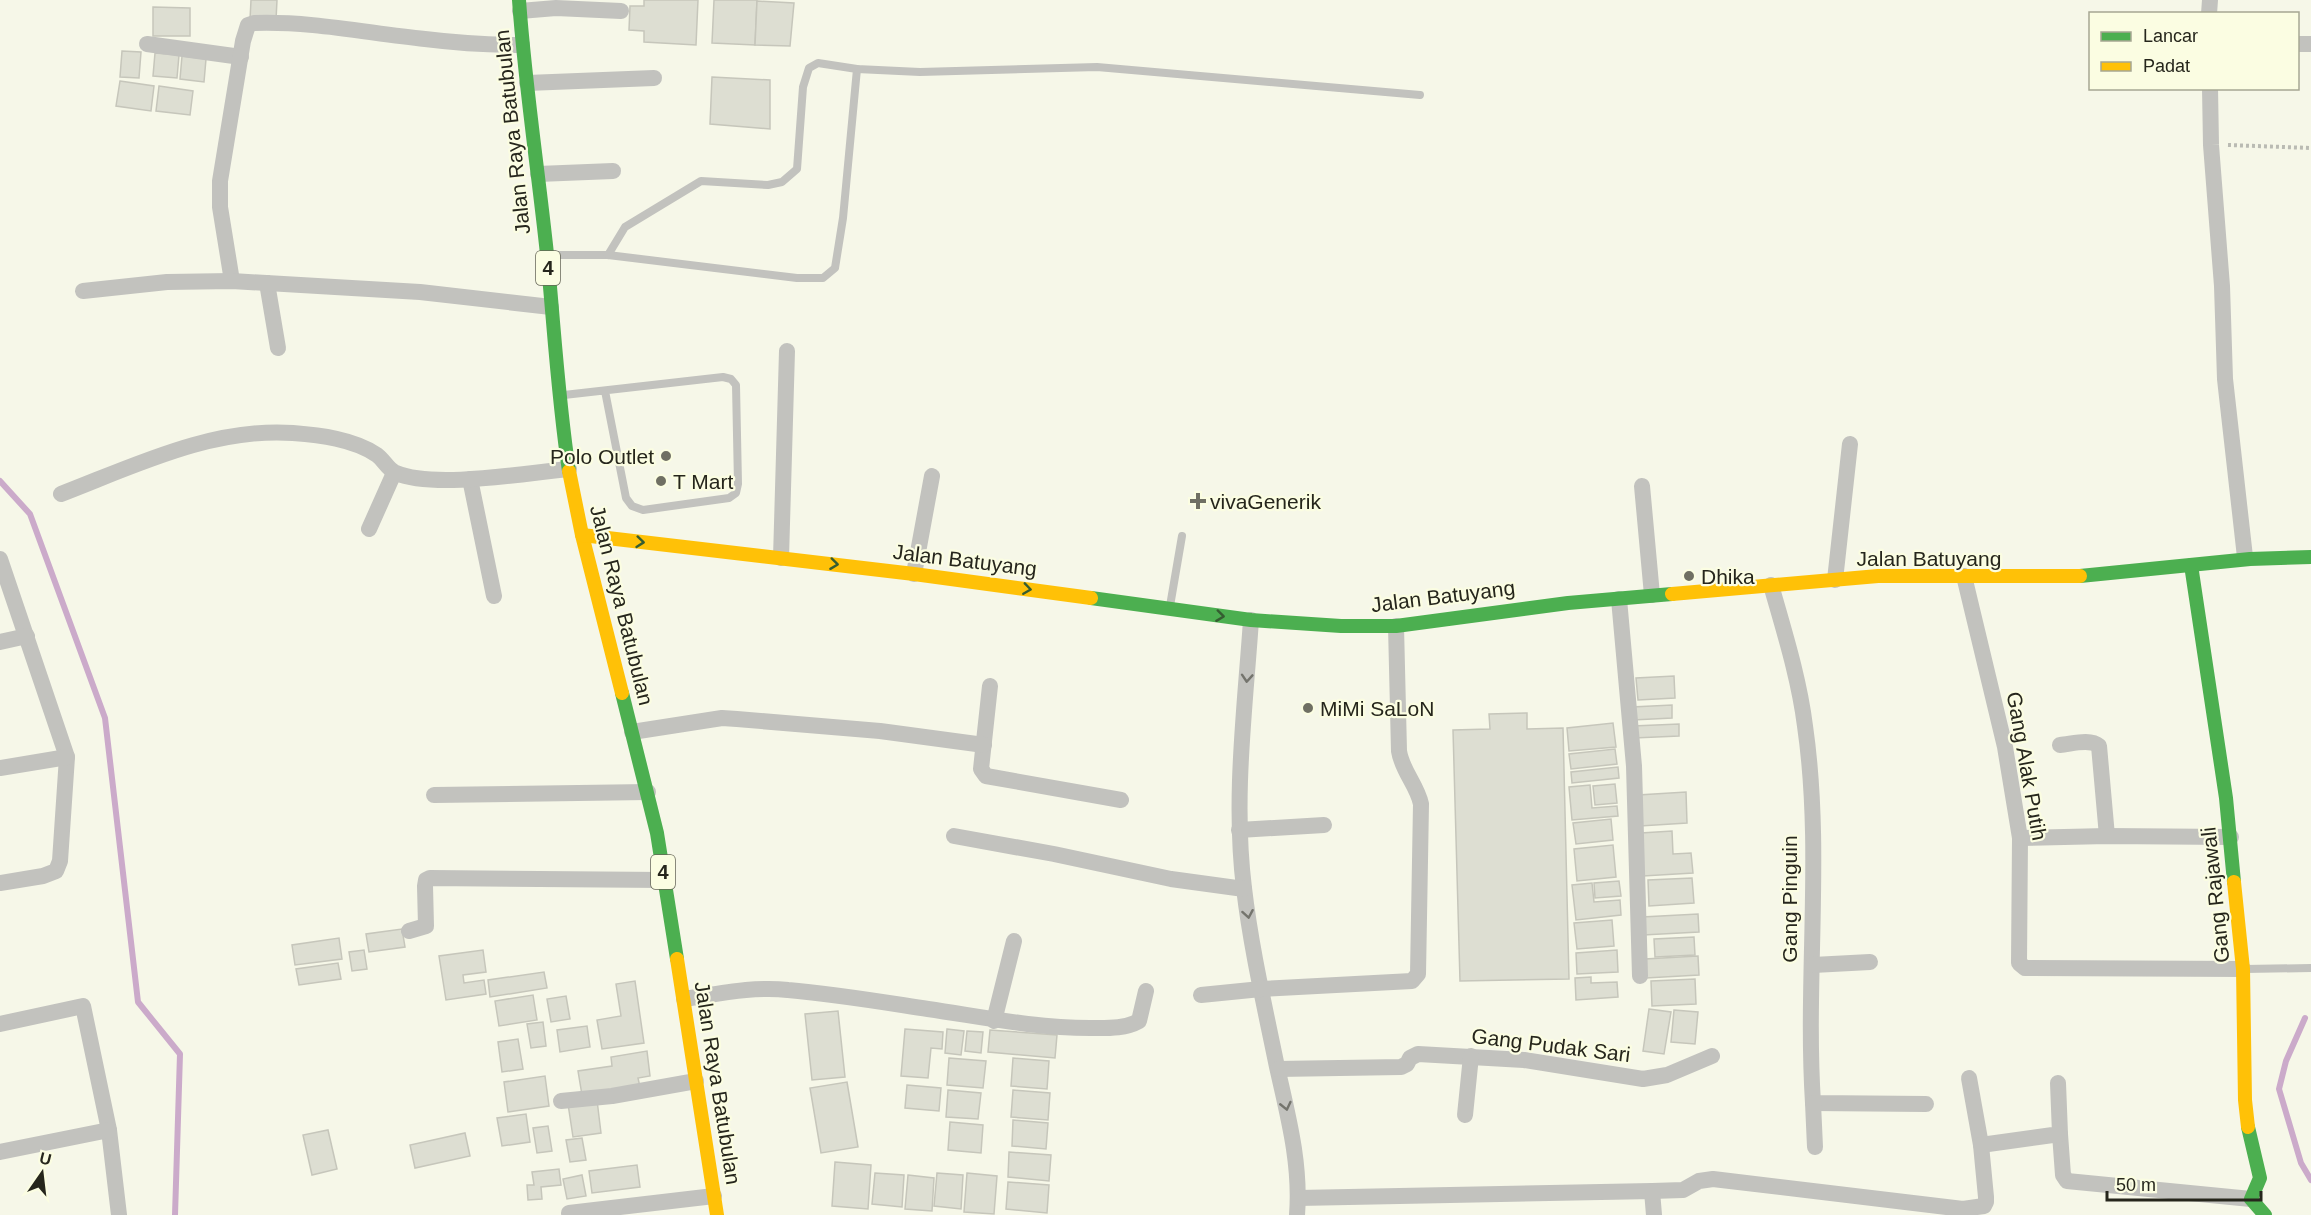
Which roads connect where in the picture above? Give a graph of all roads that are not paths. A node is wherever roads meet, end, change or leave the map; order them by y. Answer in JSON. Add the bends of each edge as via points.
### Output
{"nodes":[{"id":1,"x":520,"y":5,"type":"edge"},
{"id":2,"x":621,"y":11,"type":"dead end"},
{"id":3,"x":147,"y":44,"type":"dead end"},
{"id":4,"x":522,"y":45,"type":"junction"},
{"id":5,"x":241,"y":57,"type":"junction"},
{"id":6,"x":857,"y":69,"type":"junction"},
{"id":7,"x":654,"y":78,"type":"dead end"},
{"id":8,"x":527,"y":83,"type":"junction"},
{"id":9,"x":2210,"y":90,"type":"edge"},
{"id":10,"x":1420,"y":95,"type":"dead end"},
{"id":11,"x":613,"y":171,"type":"dead end"},
{"id":12,"x":538,"y":174,"type":"junction"},
{"id":13,"x":547,"y":255,"type":"junction"},
{"id":14,"x":608,"y":255,"type":"junction"},
{"id":15,"x":232,"y":281,"type":"junction"},
{"id":16,"x":267,"y":283,"type":"junction"},
{"id":17,"x":83,"y":291,"type":"dead end"},
{"id":18,"x":551,"y":307,"type":"junction"},
{"id":19,"x":278,"y":348,"type":"dead end"},
{"id":20,"x":786,"y":351,"type":"dead end"},
{"id":21,"x":605,"y":392,"type":"junction"},
{"id":22,"x":560,"y":395,"type":"junction"},
{"id":23,"x":1850,"y":444,"type":"dead end"},
{"id":24,"x":569,"y":469,"type":"junction"},
{"id":25,"x":394,"y":473,"type":"junction"},
{"id":26,"x":932,"y":476,"type":"dead end"},
{"id":27,"x":470,"y":479,"type":"junction"},
{"id":28,"x":1642,"y":486,"type":"dead end"},
{"id":29,"x":61,"y":494,"type":"dead end"},
{"id":30,"x":369,"y":529,"type":"dead end"},
{"id":31,"x":582,"y":535,"type":"junction"},
{"id":32,"x":1182,"y":536,"type":"dead end"},
{"id":33,"x":2311,"y":557,"type":"edge"},
{"id":34,"x":781,"y":558,"type":"junction"},
{"id":35,"x":2245,"y":558,"type":"junction"},
{"id":36,"x":0,"y":559,"type":"edge"},
{"id":37,"x":2191,"y":565,"type":"junction"},
{"id":38,"x":914,"y":574,"type":"junction"},
{"id":39,"x":1964,"y":576,"type":"junction"},
{"id":40,"x":1835,"y":580,"type":"junction"},
{"id":41,"x":1771,"y":585,"type":"junction"},
{"id":42,"x":1652,"y":595,"type":"junction"},
{"id":43,"x":494,"y":596,"type":"dead end"},
{"id":44,"x":1619,"y":599,"type":"junction"},
{"id":45,"x":1170,"y":610,"type":"junction"},
{"id":46,"x":1251,"y":620,"type":"junction"},
{"id":47,"x":1396,"y":626,"type":"junction"},
{"id":48,"x":27,"y":636,"type":"junction"},
{"id":49,"x":0,"y":642,"type":"edge"},
{"id":50,"x":990,"y":686,"type":"dead end"},
{"id":51,"x":632,"y":732,"type":"junction"},
{"id":52,"x":984,"y":745,"type":"junction"},
{"id":53,"x":2060,"y":745,"type":"dead end"},
{"id":54,"x":67,"y":757,"type":"junction"},
{"id":55,"x":0,"y":768,"type":"edge"},
{"id":56,"x":648,"y":792,"type":"junction"},
{"id":57,"x":434,"y":795,"type":"dead end"},
{"id":58,"x":1121,"y":800,"type":"dead end"},
{"id":59,"x":1324,"y":825,"type":"dead end"},
{"id":60,"x":1239,"y":830,"type":"junction"},
{"id":61,"x":954,"y":836,"type":"dead end"},
{"id":62,"x":2108,"y":836,"type":"junction"},
{"id":63,"x":2231,"y":837,"type":"junction"},
{"id":64,"x":2020,"y":838,"type":"junction"},
{"id":65,"x":664,"y":880,"type":"junction"},
{"id":66,"x":0,"y":883,"type":"edge"},
{"id":67,"x":1244,"y":889,"type":"junction"},
{"id":68,"x":409,"y":931,"type":"dead end"},
{"id":69,"x":1014,"y":941,"type":"dead end"},
{"id":70,"x":1870,"y":962,"type":"dead end"},
{"id":71,"x":1813,"y":965,"type":"junction"},
{"id":72,"x":2311,"y":968,"type":"edge"},
{"id":73,"x":2243,"y":969,"type":"junction"},
{"id":74,"x":1640,"y":976,"type":"dead end"},
{"id":75,"x":1261,"y":989,"type":"junction"},
{"id":76,"x":1146,"y":991,"type":"dead end"},
{"id":77,"x":1201,"y":995,"type":"dead end"},
{"id":78,"x":684,"y":999,"type":"junction"},
{"id":79,"x":994,"y":1021,"type":"junction"},
{"id":80,"x":0,"y":1024,"type":"edge"},
{"id":81,"x":1471,"y":1056,"type":"junction"},
{"id":82,"x":1712,"y":1056,"type":"dead end"},
{"id":83,"x":1278,"y":1068,"type":"junction"},
{"id":84,"x":1969,"y":1078,"type":"dead end"},
{"id":85,"x":696,"y":1080,"type":"junction"},
{"id":86,"x":2058,"y":1083,"type":"dead end"},
{"id":87,"x":561,"y":1101,"type":"dead end"},
{"id":88,"x":1813,"y":1103,"type":"junction"},
{"id":89,"x":1926,"y":1104,"type":"dead end"},
{"id":90,"x":1465,"y":1114,"type":"dead end"},
{"id":91,"x":108,"y":1130,"type":"junction"},
{"id":92,"x":2060,"y":1134,"type":"junction"},
{"id":93,"x":1982,"y":1145,"type":"junction"},
{"id":94,"x":1815,"y":1147,"type":"dead end"},
{"id":95,"x":0,"y":1152,"type":"edge"},
{"id":96,"x":1652,"y":1191,"type":"junction"},
{"id":97,"x":714,"y":1196,"type":"junction"},
{"id":98,"x":1298,"y":1198,"type":"junction"},
{"id":99,"x":2251,"y":1199,"type":"junction"},
{"id":100,"x":569,"y":1213,"type":"dead end"},
{"id":101,"x":119,"y":1215,"type":"edge"},
{"id":102,"x":717,"y":1215,"type":"edge"},
{"id":103,"x":1297,"y":1215,"type":"edge"},
{"id":104,"x":1654,"y":1215,"type":"edge"},
{"id":105,"x":2265,"y":1215,"type":"edge"}],
"edges":[{"from":1,"to":2,"type":"street"},
{"from":1,"to":4,"type":"main road","name":"Jalan Raya Batubulan","number":"4"},
{"from":3,"to":5,"type":"street"},
{"from":4,"to":5,"type":"street","via":[[254,22],[246,29]]},
{"from":4,"to":8,"type":"main road","name":"Jalan Raya Batubulan","number":"4"},
{"from":5,"to":15,"type":"street","via":[[220,181],[220,207]]},
{"from":6,"to":10,"type":"lane","via":[[920,72],[1098,67]]},
{"from":6,"to":14,"type":"lane","via":[[818,63],[809,68],[803,87],[796,170],[782,182],[768,185],[701,181],[625,227]]},
{"from":6,"to":14,"type":"lane","via":[[843,218],[834,268],[823,278]]},
{"from":7,"to":8,"type":"street"},
{"from":8,"to":12,"type":"main road","name":"Jalan Raya Batubulan","number":"4"},
{"from":9,"to":35,"type":"street","via":[[2225,379]]},
{"from":11,"to":12,"type":"street"},
{"from":12,"to":13,"type":"main road","name":"Jalan Raya Batubulan","number":"4"},
{"from":13,"to":14,"type":"lane"},
{"from":13,"to":18,"type":"main road","name":"Jalan Raya Batubulan","number":"4"},
{"from":15,"to":16,"type":"street"},
{"from":15,"to":17,"type":"street"},
{"from":16,"to":18,"type":"street","via":[[420,292]]},
{"from":16,"to":19,"type":"street"},
{"from":18,"to":22,"type":"main road","name":"Jalan Raya Batubulan","number":"4"},
{"from":20,"to":34,"type":"street"},
{"from":21,"to":21,"type":"lane","via":[[731,379],[736,385],[736,493],[729,498],[643,510],[632,506],[626,498]]},
{"from":21,"to":22,"type":"lane"},
{"from":22,"to":24,"type":"main road","name":"Jalan Raya Batubulan","number":"4"},
{"from":23,"to":40,"type":"street"},
{"from":24,"to":27,"type":"street"},
{"from":24,"to":31,"type":"main road","name":"Jalan Raya Batubulan","number":"4"},
{"from":25,"to":27,"type":"street","via":[[420,479]]},
{"from":25,"to":29,"type":"street","via":[[377,455],[358,446],[328,437],[265,432],[231,436],[159,456]]},
{"from":25,"to":30,"type":"street"},
{"from":26,"to":38,"type":"street"},
{"from":27,"to":43,"type":"street"},
{"from":28,"to":42,"type":"street"},
{"from":31,"to":34,"type":"main road","name":"Jalan Batuyang","one_way":true},
{"from":31,"to":51,"type":"main road","name":"Jalan Raya Batubulan","number":"4"},
{"from":32,"to":45,"type":"lane"},
{"from":33,"to":35,"type":"main road","name":"Jalan Batuyang"},
{"from":34,"to":38,"type":"main road","name":"Jalan Batuyang","one_way":true},
{"from":35,"to":37,"type":"main road","name":"Jalan Batuyang"},
{"from":36,"to":48,"type":"street"},
{"from":37,"to":39,"type":"main road","name":"Jalan Batuyang","via":[[2078,576]]},
{"from":37,"to":63,"type":"main road","name":"Gang Rajawali"},
{"from":38,"to":45,"type":"main road","name":"Jalan Batuyang","one_way":true},
{"from":39,"to":40,"type":"main road","name":"Jalan Batuyang","via":[[1911,574]]},
{"from":39,"to":64,"type":"street","name":"Gang Alak Putih","via":[[2005,747]]},
{"from":40,"to":41,"type":"main road","name":"Jalan Batuyang"},
{"from":41,"to":42,"type":"main road","name":"Jalan Batuyang"},
{"from":41,"to":71,"type":"street","name":"Gang Pinguin","via":[[1805,725],[1811,787]]},
{"from":42,"to":44,"type":"main road","name":"Jalan Batuyang"},
{"from":44,"to":47,"type":"main road","name":"Jalan Batuyang"},
{"from":44,"to":74,"type":"street","via":[[1634,766]]},
{"from":45,"to":46,"type":"main road","name":"Jalan Batuyang","one_way":true},
{"from":46,"to":47,"type":"main road","name":"Jalan Batuyang"},
{"from":46,"to":60,"type":"street","one_way":true,"via":[[1239,775]]},
{"from":47,"to":75,"type":"street","via":[[1400,760],[1421,804],[1418,974],[1412,981]]},
{"from":48,"to":49,"type":"street"},
{"from":48,"to":54,"type":"street"},
{"from":50,"to":52,"type":"street"},
{"from":51,"to":52,"type":"street","via":[[737,718]]},
{"from":51,"to":56,"type":"main road","name":"Jalan Raya Batubulan","number":"4"},
{"from":52,"to":58,"type":"street","via":[[981,769],[986,776]]},
{"from":53,"to":62,"type":"street","via":[[2095,742],[2099,746]]},
{"from":54,"to":55,"type":"street"},
{"from":54,"to":66,"type":"street","via":[[60,861],[56,871]]},
{"from":56,"to":57,"type":"street"},
{"from":56,"to":65,"type":"main road","name":"Jalan Raya Batubulan","number":"4"},
{"from":59,"to":60,"type":"street"},
{"from":60,"to":67,"type":"street"},
{"from":61,"to":67,"type":"street","via":[[1170,879]]},
{"from":62,"to":63,"type":"street"},
{"from":62,"to":64,"type":"street"},
{"from":63,"to":73,"type":"main road","name":"Gang Rajawali"},
{"from":64,"to":73,"type":"street","name":"Gang Alak Putih","via":[[2018,957],[2025,968]]},
{"from":65,"to":68,"type":"street","via":[[430,878],[425,886],[426,926]]},
{"from":65,"to":78,"type":"main road","name":"Jalan Raya Batubulan","number":"4"},
{"from":67,"to":75,"type":"street","one_way":true},
{"from":69,"to":79,"type":"street"},
{"from":70,"to":71,"type":"street"},
{"from":71,"to":88,"type":"street","name":"Gang Pinguin"},
{"from":72,"to":73,"type":"lane"},
{"from":73,"to":99,"type":"main road","name":"Gang Rajawali","via":[[2247,1122],[2260,1178]]},
{"from":75,"to":77,"type":"street"},
{"from":75,"to":83,"type":"street"},
{"from":76,"to":79,"type":"street","via":[[1142,1016],[1131,1026],[1055,1028]]},
{"from":78,"to":79,"type":"street","via":[[786,990]]},
{"from":78,"to":85,"type":"main road","name":"Jalan Raya Batubulan","number":"4"},
{"from":80,"to":91,"type":"street","via":[[83,1006]]},
{"from":81,"to":82,"type":"street","name":"Gang Pudak Sari","via":[[1524,1060],[1643,1079],[1667,1075]]},
{"from":81,"to":83,"type":"street","name":"Gang Pudak Sari","via":[[1418,1054],[1401,1066]]},
{"from":81,"to":90,"type":"street"},
{"from":83,"to":98,"type":"street","one_way":true,"via":[[1293,1137]]},
{"from":84,"to":93,"type":"street"},
{"from":85,"to":87,"type":"street"},
{"from":85,"to":97,"type":"main road","name":"Jalan Raya Batubulan","number":"4"},
{"from":86,"to":92,"type":"street"},
{"from":88,"to":89,"type":"street"},
{"from":88,"to":94,"type":"street","name":"Gang Pinguin"},
{"from":91,"to":95,"type":"street"},
{"from":91,"to":101,"type":"street"},
{"from":92,"to":93,"type":"street"},
{"from":92,"to":99,"type":"street","via":[[2067,1181]]},
{"from":93,"to":96,"type":"street","via":[[1986,1202],[1974,1208],[1713,1179],[1683,1190]]},
{"from":96,"to":98,"type":"street"},
{"from":96,"to":104,"type":"street"},
{"from":97,"to":100,"type":"street"},
{"from":97,"to":102,"type":"main road","name":"Jalan Raya Batubulan","number":"4"},
{"from":98,"to":103,"type":"street"},
{"from":99,"to":105,"type":"main road"}]}
